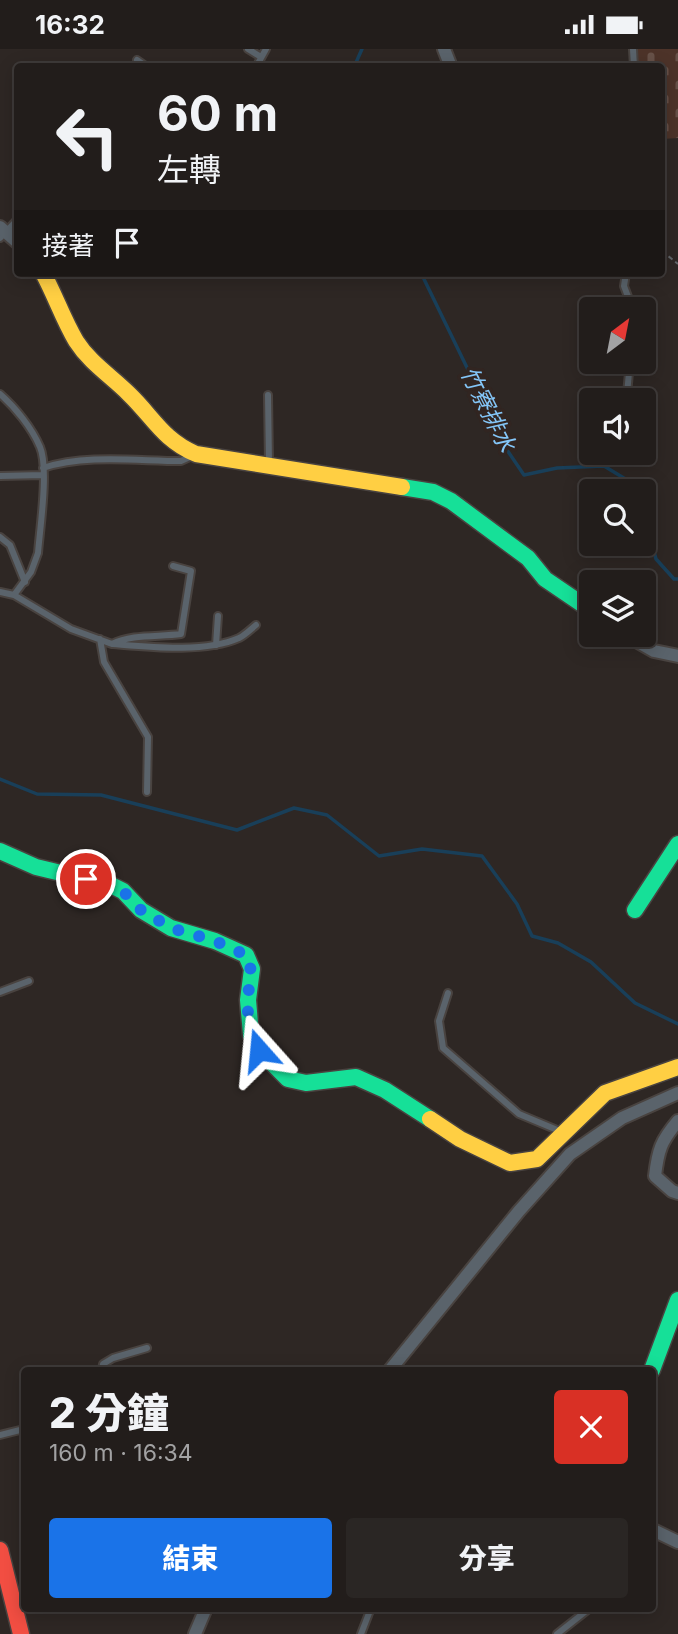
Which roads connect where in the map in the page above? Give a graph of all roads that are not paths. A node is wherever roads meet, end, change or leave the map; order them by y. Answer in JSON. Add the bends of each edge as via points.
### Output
{"nodes":[{"id":1,"x":248,"y":49,"type":"edge"},
{"id":2,"x":266,"y":49,"type":"edge"},
{"id":3,"x":261,"y":57,"type":"junction"},
{"id":4,"x":136,"y":60,"type":"dead end"},
{"id":5,"x":141,"y":63,"type":"edge"},
{"id":6,"x":258,"y":63,"type":"edge"},
{"id":7,"x":45,"y":277,"type":"edge"},
{"id":8,"x":625,"y":277,"type":"edge"},
{"id":9,"x":628,"y":297,"type":"edge"},
{"id":10,"x":0,"y":394,"type":"edge"},
{"id":11,"x":268,"y":395,"type":"dead end"},
{"id":12,"x":8,"y":401,"type":"junction"},
{"id":13,"x":0,"y":404,"type":"edge"},
{"id":14,"x":197,"y":454,"type":"junction"},
{"id":15,"x":269,"y":465,"type":"junction"},
{"id":16,"x":43,"y":471,"type":"junction"},
{"id":17,"x":0,"y":476,"type":"edge"},
{"id":18,"x":0,"y":537,"type":"edge"},
{"id":19,"x":173,"y":566,"type":"dead end"},
{"id":20,"x":25,"y":582,"type":"junction"},
{"id":21,"x":0,"y":592,"type":"edge"},
{"id":22,"x":14,"y":595,"type":"junction"},
{"id":23,"x":579,"y":602,"type":"edge"},
{"id":24,"x":218,"y":616,"type":"dead end"},
{"id":25,"x":256,"y":625,"type":"dead end"},
{"id":26,"x":100,"y":639,"type":"junction"},
{"id":27,"x":112,"y":644,"type":"junction"},
{"id":28,"x":216,"y":645,"type":"junction"},
{"id":29,"x":647,"y":647,"type":"edge"},
{"id":30,"x":678,"y":656,"type":"edge"},
{"id":31,"x":147,"y":793,"type":"dead end"},
{"id":32,"x":678,"y":844,"type":"edge"},
{"id":33,"x":0,"y":851,"type":"edge"},
{"id":34,"x":635,"y":910,"type":"dead end"},
{"id":35,"x":29,"y":981,"type":"dead end"},
{"id":36,"x":0,"y":992,"type":"edge"},
{"id":37,"x":448,"y":993,"type":"dead end"},
{"id":38,"x":678,"y":1067,"type":"edge"},
{"id":39,"x":678,"y":1093,"type":"edge"},
{"id":40,"x":678,"y":1121,"type":"edge"},
{"id":41,"x":562,"y":1132,"type":"junction"},
{"id":42,"x":678,"y":1193,"type":"edge"},
{"id":43,"x":678,"y":1300,"type":"edge"},
{"id":44,"x":147,"y":1347,"type":"dead end"},
{"id":45,"x":102,"y":1367,"type":"edge"},
{"id":46,"x":392,"y":1367,"type":"edge"},
{"id":47,"x":653,"y":1367,"type":"edge"},
{"id":48,"x":21,"y":1430,"type":"edge"},
{"id":49,"x":0,"y":1435,"type":"edge"},
{"id":50,"x":656,"y":1531,"type":"edge"},
{"id":51,"x":678,"y":1542,"type":"edge"},
{"id":52,"x":0,"y":1550,"type":"edge"},
{"id":53,"x":204,"y":1612,"type":"edge"},
{"id":54,"x":369,"y":1612,"type":"edge"},
{"id":55,"x":585,"y":1612,"type":"edge"},
{"id":56,"x":21,"y":1634,"type":"edge"},
{"id":57,"x":195,"y":1634,"type":"edge"},
{"id":58,"x":361,"y":1634,"type":"edge"},
{"id":59,"x":557,"y":1634,"type":"edge"}],
"edges":[{"from":1,"to":3,"type":"lane"},
{"from":2,"to":3,"type":"lane"},
{"from":3,"to":6,"type":"lane"},
{"from":4,"to":5,"type":"lane"},
{"from":7,"to":14,"type":"street","via":[[86,356],[127,392],[177,447]]},
{"from":8,"to":9,"type":"lane"},
{"from":10,"to":12,"type":"lane"},
{"from":11,"to":15,"type":"lane"},
{"from":12,"to":13,"type":"lane"},
{"from":12,"to":16,"type":"lane","via":[[40,447]]},
{"from":14,"to":15,"type":"street"},
{"from":14,"to":16,"type":"lane","via":[[181,461],[87,460],[60,463]]},
{"from":15,"to":23,"type":"street","via":[[433,492],[528,558],[545,579]]},
{"from":16,"to":17,"type":"lane"},
{"from":16,"to":20,"type":"lane","via":[[38,553]]},
{"from":18,"to":20,"type":"lane","via":[[10,545]]},
{"from":19,"to":27,"type":"lane","via":[[191,571],[181,634],[124,638]]},
{"from":20,"to":22,"type":"lane"},
{"from":21,"to":22,"type":"lane"},
{"from":22,"to":26,"type":"lane","via":[[71,629]]},
{"from":24,"to":28,"type":"lane"},
{"from":25,"to":28,"type":"lane","via":[[241,637]]},
{"from":26,"to":27,"type":"lane"},
{"from":26,"to":31,"type":"lane","via":[[104,662],[148,737]]},
{"from":27,"to":28,"type":"lane"},
{"from":29,"to":30,"type":"street"},
{"from":32,"to":34,"type":"street"},
{"from":33,"to":41,"type":"street","via":[[36,867],[111,885],[171,928],[246,955],[252,969],[248,1000],[251,1035],[259,1050],[288,1079],[306,1083],[356,1077],[510,1163],[537,1159]]},
{"from":35,"to":36,"type":"lane"},
{"from":37,"to":41,"type":"lane","via":[[439,1020],[443,1048],[519,1114]]},
{"from":38,"to":41,"type":"street","via":[[605,1093]]},
{"from":39,"to":46,"type":"street","via":[[622,1118],[570,1154]]},
{"from":40,"to":42,"type":"street","via":[[658,1151],[655,1176]]},
{"from":43,"to":47,"type":"street"},
{"from":44,"to":45,"type":"lane","via":[[113,1358]]},
{"from":48,"to":49,"type":"lane"},
{"from":50,"to":51,"type":"street"},
{"from":52,"to":56,"type":"street"},
{"from":53,"to":57,"type":"street"},
{"from":54,"to":58,"type":"lane"},
{"from":55,"to":59,"type":"lane"}]}
